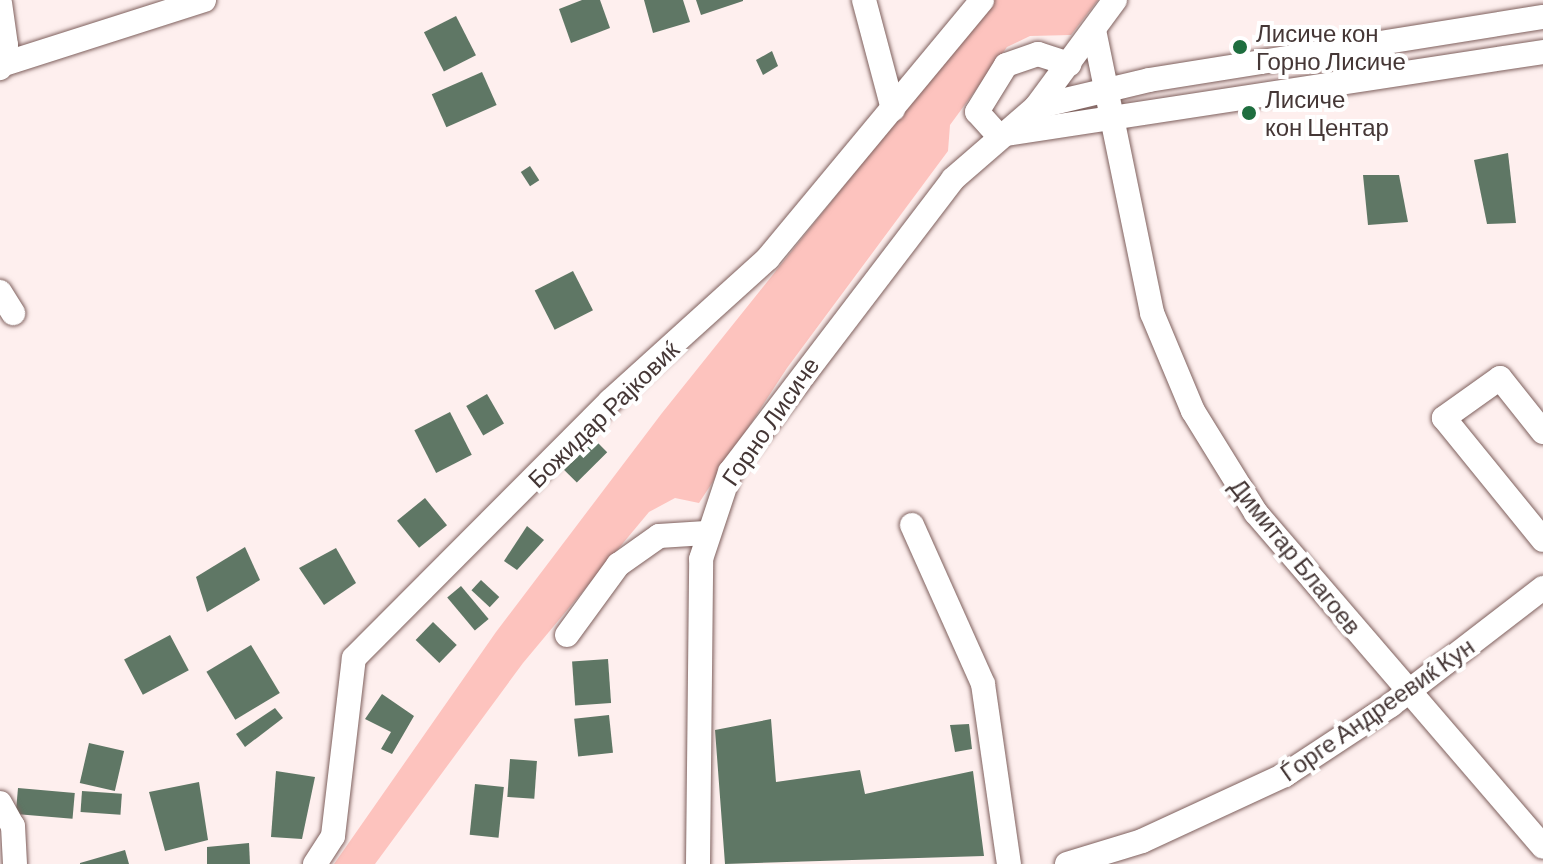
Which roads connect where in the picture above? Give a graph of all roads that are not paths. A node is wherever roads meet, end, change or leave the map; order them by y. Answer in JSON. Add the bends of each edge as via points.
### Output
{"nodes":[{"id":1,"x":204,"y":0,"type":"edge"},
{"id":2,"x":864,"y":0,"type":"edge"},
{"id":3,"x":982,"y":0,"type":"edge"},
{"id":4,"x":1115,"y":0,"type":"edge"},
{"id":5,"x":0,"y":3,"type":"edge"},
{"id":6,"x":1543,"y":17,"type":"edge"},
{"id":7,"x":1094,"y":30,"type":"junction"},
{"id":8,"x":1543,"y":52,"type":"edge"},
{"id":9,"x":1099,"y":55,"type":"junction"},
{"id":10,"x":1069,"y":64,"type":"junction"},
{"id":11,"x":2,"y":66,"type":"edge"},
{"id":12,"x":1149,"y":80,"type":"junction"},
{"id":13,"x":1107,"y":89,"type":"junction"},
{"id":14,"x":1036,"y":107,"type":"junction"},
{"id":15,"x":893,"y":109,"type":"junction"},
{"id":16,"x":1115,"y":120,"type":"junction"},
{"id":17,"x":998,"y":135,"type":"junction"},
{"id":18,"x":1543,"y":432,"type":"edge"},
{"id":19,"x":912,"y":525,"type":"dead end"},
{"id":20,"x":706,"y":533,"type":"junction"},
{"id":21,"x":1543,"y":540,"type":"edge"},
{"id":22,"x":1543,"y":588,"type":"edge"},
{"id":23,"x":567,"y":635,"type":"dead end"},
{"id":24,"x":1407,"y":694,"type":"junction"},
{"id":25,"x":0,"y":803,"type":"edge"},
{"id":26,"x":1543,"y":847,"type":"edge"},
{"id":27,"x":15,"y":864,"type":"edge"},
{"id":28,"x":315,"y":864,"type":"edge"},
{"id":29,"x":698,"y":864,"type":"edge"},
{"id":30,"x":1009,"y":864,"type":"edge"},
{"id":31,"x":1067,"y":864,"type":"edge"}],
"edges":[{"from":1,"to":11,"type":"street"},
{"from":2,"to":15,"type":"street"},
{"from":3,"to":15,"type":"street","name":"Божидар Рајковиќ"},
{"from":4,"to":7,"type":"street"},
{"from":5,"to":11,"type":"street"},
{"from":6,"to":12,"type":"street"},
{"from":7,"to":9,"type":"street","name":"Димитар Благоев"},
{"from":7,"to":10,"type":"street"},
{"from":8,"to":16,"type":"street"},
{"from":9,"to":12,"type":"street"},
{"from":9,"to":13,"type":"street","name":"Димитар Благоев"},
{"from":10,"to":14,"type":"street"},
{"from":10,"to":17,"type":"street","via":[[1038,54],[1006,65],[977,112]]},
{"from":12,"to":13,"type":"street"},
{"from":13,"to":14,"type":"street"},
{"from":13,"to":16,"type":"street","name":"Димитар Благоев"},
{"from":14,"to":17,"type":"street","name":"Горно Лисиче"},
{"from":15,"to":28,"type":"street","name":"Божидар Рајковиќ","via":[[768,258],[610,401],[354,658],[333,836]]},
{"from":16,"to":17,"type":"street"},
{"from":16,"to":24,"type":"street","name":"Димитар Благоев","via":[[1152,313],[1182,388],[1256,513]]},
{"from":17,"to":20,"type":"street","name":"Горно Лисиче","via":[[953,179],[768,417],[730,472]]},
{"from":18,"to":21,"type":"street","via":[[1500,378],[1444,418]]},
{"from":19,"to":30,"type":"street","via":[[983,684]]},
{"from":20,"to":23,"type":"street","via":[[659,536],[618,565]]},
{"from":20,"to":29,"type":"street","name":"Горно Лисиче","via":[[696,620]]},
{"from":22,"to":24,"type":"street","name":"Ѓорге Андреевиќ Кун"},
{"from":24,"to":26,"type":"street","name":"Димитар Благоев"},
{"from":24,"to":31,"type":"street","name":"Ѓорге Андреевиќ Кун","via":[[1238,799]]},
{"from":25,"to":27,"type":"street","via":[[13,826]]}]}
